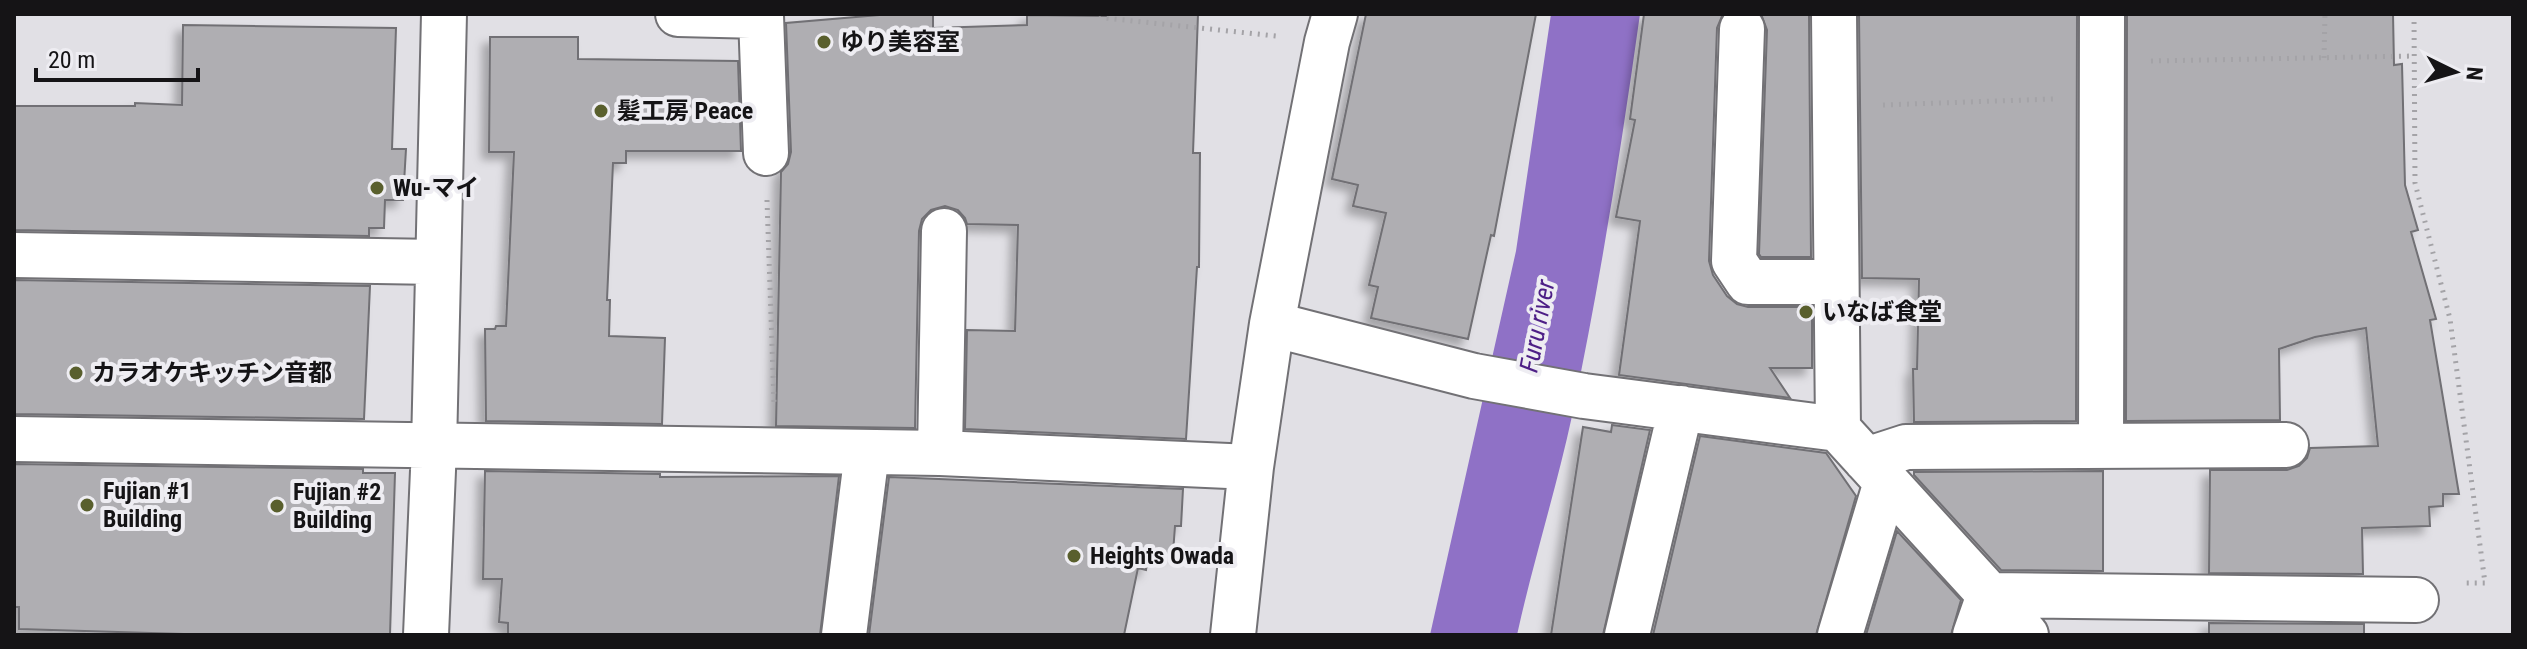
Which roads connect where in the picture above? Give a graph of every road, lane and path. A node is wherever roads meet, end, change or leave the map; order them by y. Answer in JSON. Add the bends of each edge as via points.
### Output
{"nodes":[{"id":1,"x":444,"y":14,"type":"edge"},
{"id":2,"x":678,"y":14,"type":"edge"},
{"id":3,"x":1100,"y":14,"type":"edge"},
{"id":4,"x":1834,"y":14,"type":"edge"},
{"id":5,"x":2102,"y":14,"type":"edge"},
{"id":6,"x":2325,"y":14,"type":"edge"},
{"id":7,"x":2414,"y":14,"type":"edge"},
{"id":8,"x":1331,"y":28,"type":"edge"},
{"id":9,"x":1742,"y":29,"type":"dead end"},
{"id":10,"x":2414,"y":56,"type":"junction"},
{"id":11,"x":2324,"y":58,"type":"junction"},
{"id":12,"x":2102,"y":79,"type":"junction"},
{"id":13,"x":1835,"y":107,"type":"junction"},
{"id":14,"x":766,"y":153,"type":"joint"},
{"id":15,"x":944,"y":231,"type":"dead end"},
{"id":16,"x":14,"y":255,"type":"edge"},
{"id":17,"x":438,"y":262,"type":"junction"},
{"id":18,"x":1836,"y":282,"type":"junction"},
{"id":19,"x":1272,"y":324,"type":"junction"},
{"id":20,"x":1681,"y":408,"type":"junction"},
{"id":21,"x":14,"y":439,"type":"edge"},
{"id":22,"x":2286,"y":445,"type":"dead end"},
{"id":23,"x":2101,"y":446,"type":"junction"},
{"id":24,"x":434,"y":447,"type":"junction"},
{"id":25,"x":775,"y":451,"type":"junction"},
{"id":26,"x":867,"y":452,"type":"junction"},
{"id":27,"x":940,"y":453,"type":"junction"},
{"id":28,"x":1863,"y":457,"type":"junction"},
{"id":29,"x":1251,"y":467,"type":"junction"},
{"id":30,"x":2416,"y":600,"type":"joint"},
{"id":31,"x":1982,"y":615,"type":"edge"},
{"id":32,"x":426,"y":635,"type":"edge"},
{"id":33,"x":844,"y":635,"type":"edge"},
{"id":34,"x":1233,"y":635,"type":"edge"},
{"id":35,"x":1627,"y":635,"type":"edge"},
{"id":36,"x":1840,"y":635,"type":"edge"},
{"id":37,"x":2026,"y":635,"type":"edge"}],
"edges":[{"from":1,"to":17,"type":"street"},
{"from":2,"to":14,"type":"street","via":[[761,16]]},
{"from":3,"to":8,"type":"path"},
{"from":4,"to":13,"type":"street"},
{"from":5,"to":12,"type":"street"},
{"from":6,"to":11,"type":"path"},
{"from":7,"to":10,"type":"path"},
{"from":8,"to":19,"type":"street"},
{"from":9,"to":18,"type":"street","via":[[1734,261],[1748,282]]},
{"from":10,"to":11,"type":"path"},
{"from":10,"to":30,"type":"path","via":[[2415,183],[2450,319],[2485,583],[2428,583]]},
{"from":11,"to":12,"type":"path"},
{"from":12,"to":13,"type":"path"},
{"from":12,"to":23,"type":"street"},
{"from":13,"to":18,"type":"street"},
{"from":14,"to":25,"type":"path"},
{"from":15,"to":27,"type":"street"},
{"from":16,"to":17,"type":"street"},
{"from":17,"to":24,"type":"street"},
{"from":18,"to":28,"type":"street"},
{"from":19,"to":20,"type":"street","via":[[1474,376]]},
{"from":19,"to":29,"type":"street"},
{"from":20,"to":28,"type":"street"},
{"from":20,"to":35,"type":"street"},
{"from":21,"to":24,"type":"street"},
{"from":22,"to":23,"type":"street"},
{"from":23,"to":28,"type":"street","via":[[1906,447]]},
{"from":24,"to":25,"type":"street"},
{"from":24,"to":32,"type":"street"},
{"from":25,"to":26,"type":"street"},
{"from":26,"to":27,"type":"street"},
{"from":26,"to":33,"type":"street"},
{"from":27,"to":29,"type":"street"},
{"from":28,"to":31,"type":"street"},
{"from":28,"to":36,"type":"street"},
{"from":29,"to":34,"type":"street"},
{"from":30,"to":31,"type":"street"},
{"from":31,"to":37,"type":"street"}]}
